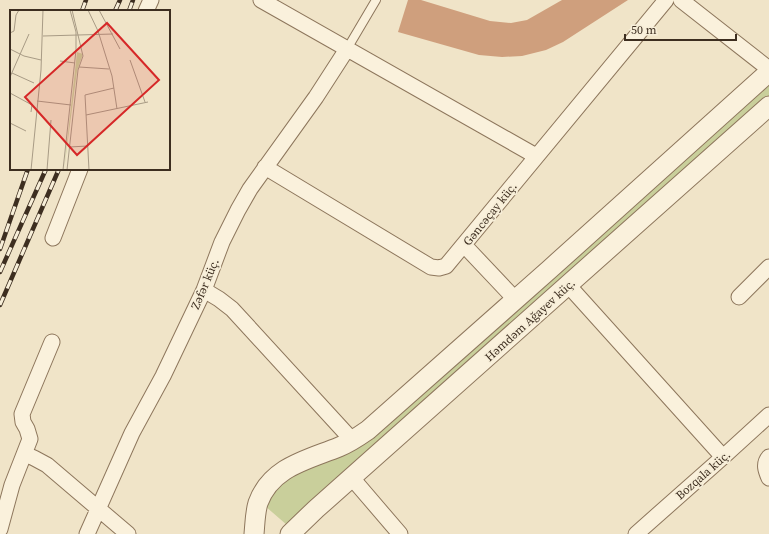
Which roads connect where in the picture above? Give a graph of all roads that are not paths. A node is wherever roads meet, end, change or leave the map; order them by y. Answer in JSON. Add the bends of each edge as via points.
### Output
{"nodes":[{"id":1,"x":151,"y":0,"type":"edge"},
{"id":2,"x":261,"y":0,"type":"edge"},
{"id":3,"x":376,"y":0,"type":"edge"},
{"id":4,"x":666,"y":0,"type":"edge"},
{"id":5,"x":681,"y":0,"type":"edge"},
{"id":6,"x":146,"y":10,"type":"edge"},
{"id":7,"x":347,"y":49,"type":"junction"},
{"id":8,"x":769,"y":69,"type":"edge"},
{"id":9,"x":769,"y":72,"type":"edge"},
{"id":10,"x":769,"y":106,"type":"edge"},
{"id":11,"x":536,"y":156,"type":"junction"},
{"id":12,"x":265,"y":167,"type":"junction"},
{"id":13,"x":80,"y":170,"type":"edge"},
{"id":14,"x":53,"y":238,"type":"dead end"},
{"id":15,"x":464,"y":245,"type":"junction"},
{"id":16,"x":769,"y":267,"type":"edge"},
{"id":17,"x":568,"y":285,"type":"junction"},
{"id":18,"x":204,"y":290,"type":"junction"},
{"id":19,"x":739,"y":297,"type":"dead end"},
{"id":20,"x":515,"y":299,"type":"junction"},
{"id":21,"x":52,"y":342,"type":"dead end"},
{"id":22,"x":769,"y":415,"type":"edge"},
{"id":23,"x":353,"y":441,"type":"junction"},
{"id":24,"x":25,"y":454,"type":"junction"},
{"id":25,"x":724,"y":457,"type":"junction"},
{"id":26,"x":769,"y":457,"type":"edge"},
{"id":27,"x":352,"y":478,"type":"junction"},
{"id":28,"x":769,"y":478,"type":"edge"},
{"id":29,"x":98,"y":509,"type":"junction"},
{"id":30,"x":0,"y":529,"type":"edge"},
{"id":31,"x":87,"y":534,"type":"edge"},
{"id":32,"x":128,"y":534,"type":"edge"},
{"id":33,"x":254,"y":534,"type":"edge"},
{"id":34,"x":290,"y":534,"type":"edge"},
{"id":35,"x":400,"y":534,"type":"edge"},
{"id":36,"x":636,"y":534,"type":"edge"}],
"edges":[{"from":1,"to":6,"type":"street"},
{"from":2,"to":7,"type":"street"},
{"from":3,"to":7,"type":"lane"},
{"from":4,"to":11,"type":"street","name":"Gəncəçay küç."},
{"from":5,"to":8,"type":"street"},
{"from":7,"to":11,"type":"street"},
{"from":7,"to":12,"type":"street","name":"Zəfər küç."},
{"from":9,"to":20,"type":"street"},
{"from":10,"to":17,"type":"street","name":"Həmdəm Ağayev küç."},
{"from":11,"to":15,"type":"street","name":"Gəncəçay küç."},
{"from":12,"to":15,"type":"street","name":"Gəncəçay küç.","via":[[431,267],[446,266]]},
{"from":12,"to":18,"type":"street","name":"Zəfər küç.","via":[[238,210],[222,242]]},
{"from":13,"to":14,"type":"street"},
{"from":15,"to":20,"type":"street"},
{"from":16,"to":19,"type":"street"},
{"from":17,"to":25,"type":"street"},
{"from":17,"to":27,"type":"street","name":"Həmdəm Ağayev küç."},
{"from":18,"to":23,"type":"street","via":[[232,309]]},
{"from":18,"to":29,"type":"street","name":"Zəfər küç.","via":[[163,376],[132,433]]},
{"from":20,"to":23,"type":"street"},
{"from":21,"to":24,"type":"street","via":[[22,414],[30,439]]},
{"from":22,"to":25,"type":"street","name":"Bozqala küç."},
{"from":23,"to":33,"type":"street","via":[[301,461],[277,476],[260,497]]},
{"from":24,"to":29,"type":"street","via":[[46,465]]},
{"from":24,"to":30,"type":"street","via":[[12,486]]},
{"from":25,"to":36,"type":"street","name":"Bozqala küç."},
{"from":26,"to":28,"type":"street","via":[[765,464]]},
{"from":27,"to":34,"type":"street","name":"Həmdəm Ağayev küç."},
{"from":27,"to":35,"type":"street"},
{"from":29,"to":31,"type":"street","name":"Zəfər küç."},
{"from":29,"to":32,"type":"street"}]}
